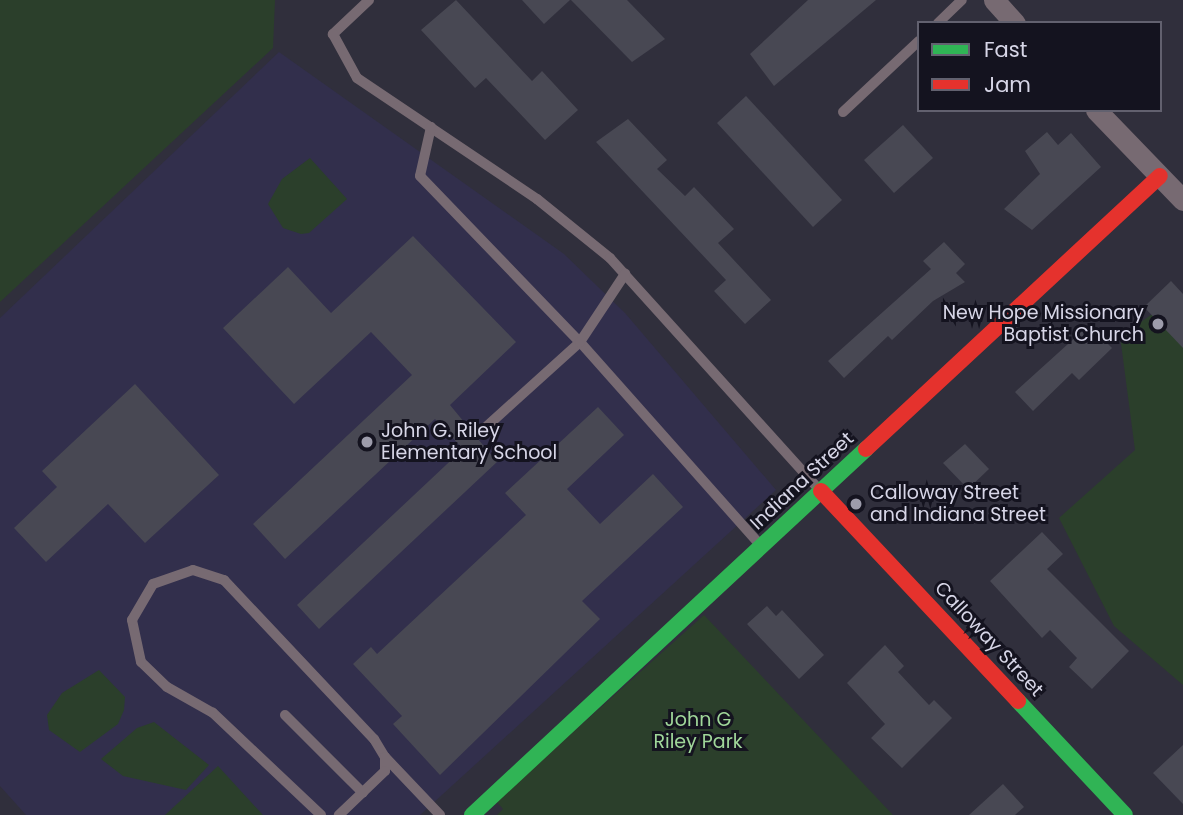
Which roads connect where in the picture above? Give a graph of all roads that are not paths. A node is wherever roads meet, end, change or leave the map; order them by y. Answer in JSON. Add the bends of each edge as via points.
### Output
{"nodes":[{"id":1,"x":369,"y":0,"type":"edge"},
{"id":2,"x":962,"y":0,"type":"edge"},
{"id":3,"x":994,"y":0,"type":"edge"},
{"id":4,"x":940,"y":21,"type":"edge"},
{"id":5,"x":1013,"y":21,"type":"edge"},
{"id":6,"x":917,"y":43,"type":"edge"},
{"id":7,"x":843,"y":112,"type":"dead end"},
{"id":8,"x":1098,"y":112,"type":"edge"},
{"id":9,"x":431,"y":127,"type":"junction"},
{"id":10,"x":1160,"y":176,"type":"junction"},
{"id":11,"x":1183,"y":200,"type":"edge"},
{"id":12,"x":625,"y":274,"type":"junction"},
{"id":13,"x":580,"y":342,"type":"junction"},
{"id":14,"x":486,"y":427,"type":"dead end"},
{"id":15,"x":821,"y":491,"type":"junction"},
{"id":16,"x":762,"y":547,"type":"junction"},
{"id":17,"x":285,"y":715,"type":"dead end"},
{"id":18,"x":386,"y":757,"type":"junction"},
{"id":19,"x":363,"y":793,"type":"junction"},
{"id":20,"x":321,"y":815,"type":"edge"},
{"id":21,"x":339,"y":815,"type":"edge"},
{"id":22,"x":440,"y":815,"type":"edge"},
{"id":23,"x":472,"y":815,"type":"edge"},
{"id":24,"x":1125,"y":815,"type":"edge"}],
"edges":[{"from":1,"to":9,"type":"lane","via":[[333,34],[357,78]]},
{"from":2,"to":4,"type":"lane"},
{"from":3,"to":5,"type":"street"},
{"from":6,"to":7,"type":"lane"},
{"from":8,"to":10,"type":"street"},
{"from":9,"to":12,"type":"lane","via":[[537,199]]},
{"from":9,"to":13,"type":"lane","via":[[421,176]]},
{"from":10,"to":11,"type":"street"},
{"from":10,"to":15,"type":"street","name":"Indiana Street"},
{"from":12,"to":13,"type":"lane"},
{"from":12,"to":15,"type":"lane"},
{"from":13,"to":14,"type":"lane"},
{"from":13,"to":16,"type":"lane"},
{"from":15,"to":16,"type":"street","name":"Indiana Street"},
{"from":15,"to":24,"type":"street","name":"Calloway Street"},
{"from":16,"to":23,"type":"street","name":"Indiana Street"},
{"from":17,"to":19,"type":"lane"},
{"from":18,"to":19,"type":"lane","via":[[385,771]]},
{"from":18,"to":20,"type":"lane","via":[[224,580],[192,570],[153,584],[132,620],[141,662],[167,687],[213,713]]},
{"from":18,"to":22,"type":"lane"},
{"from":19,"to":21,"type":"lane"}]}
